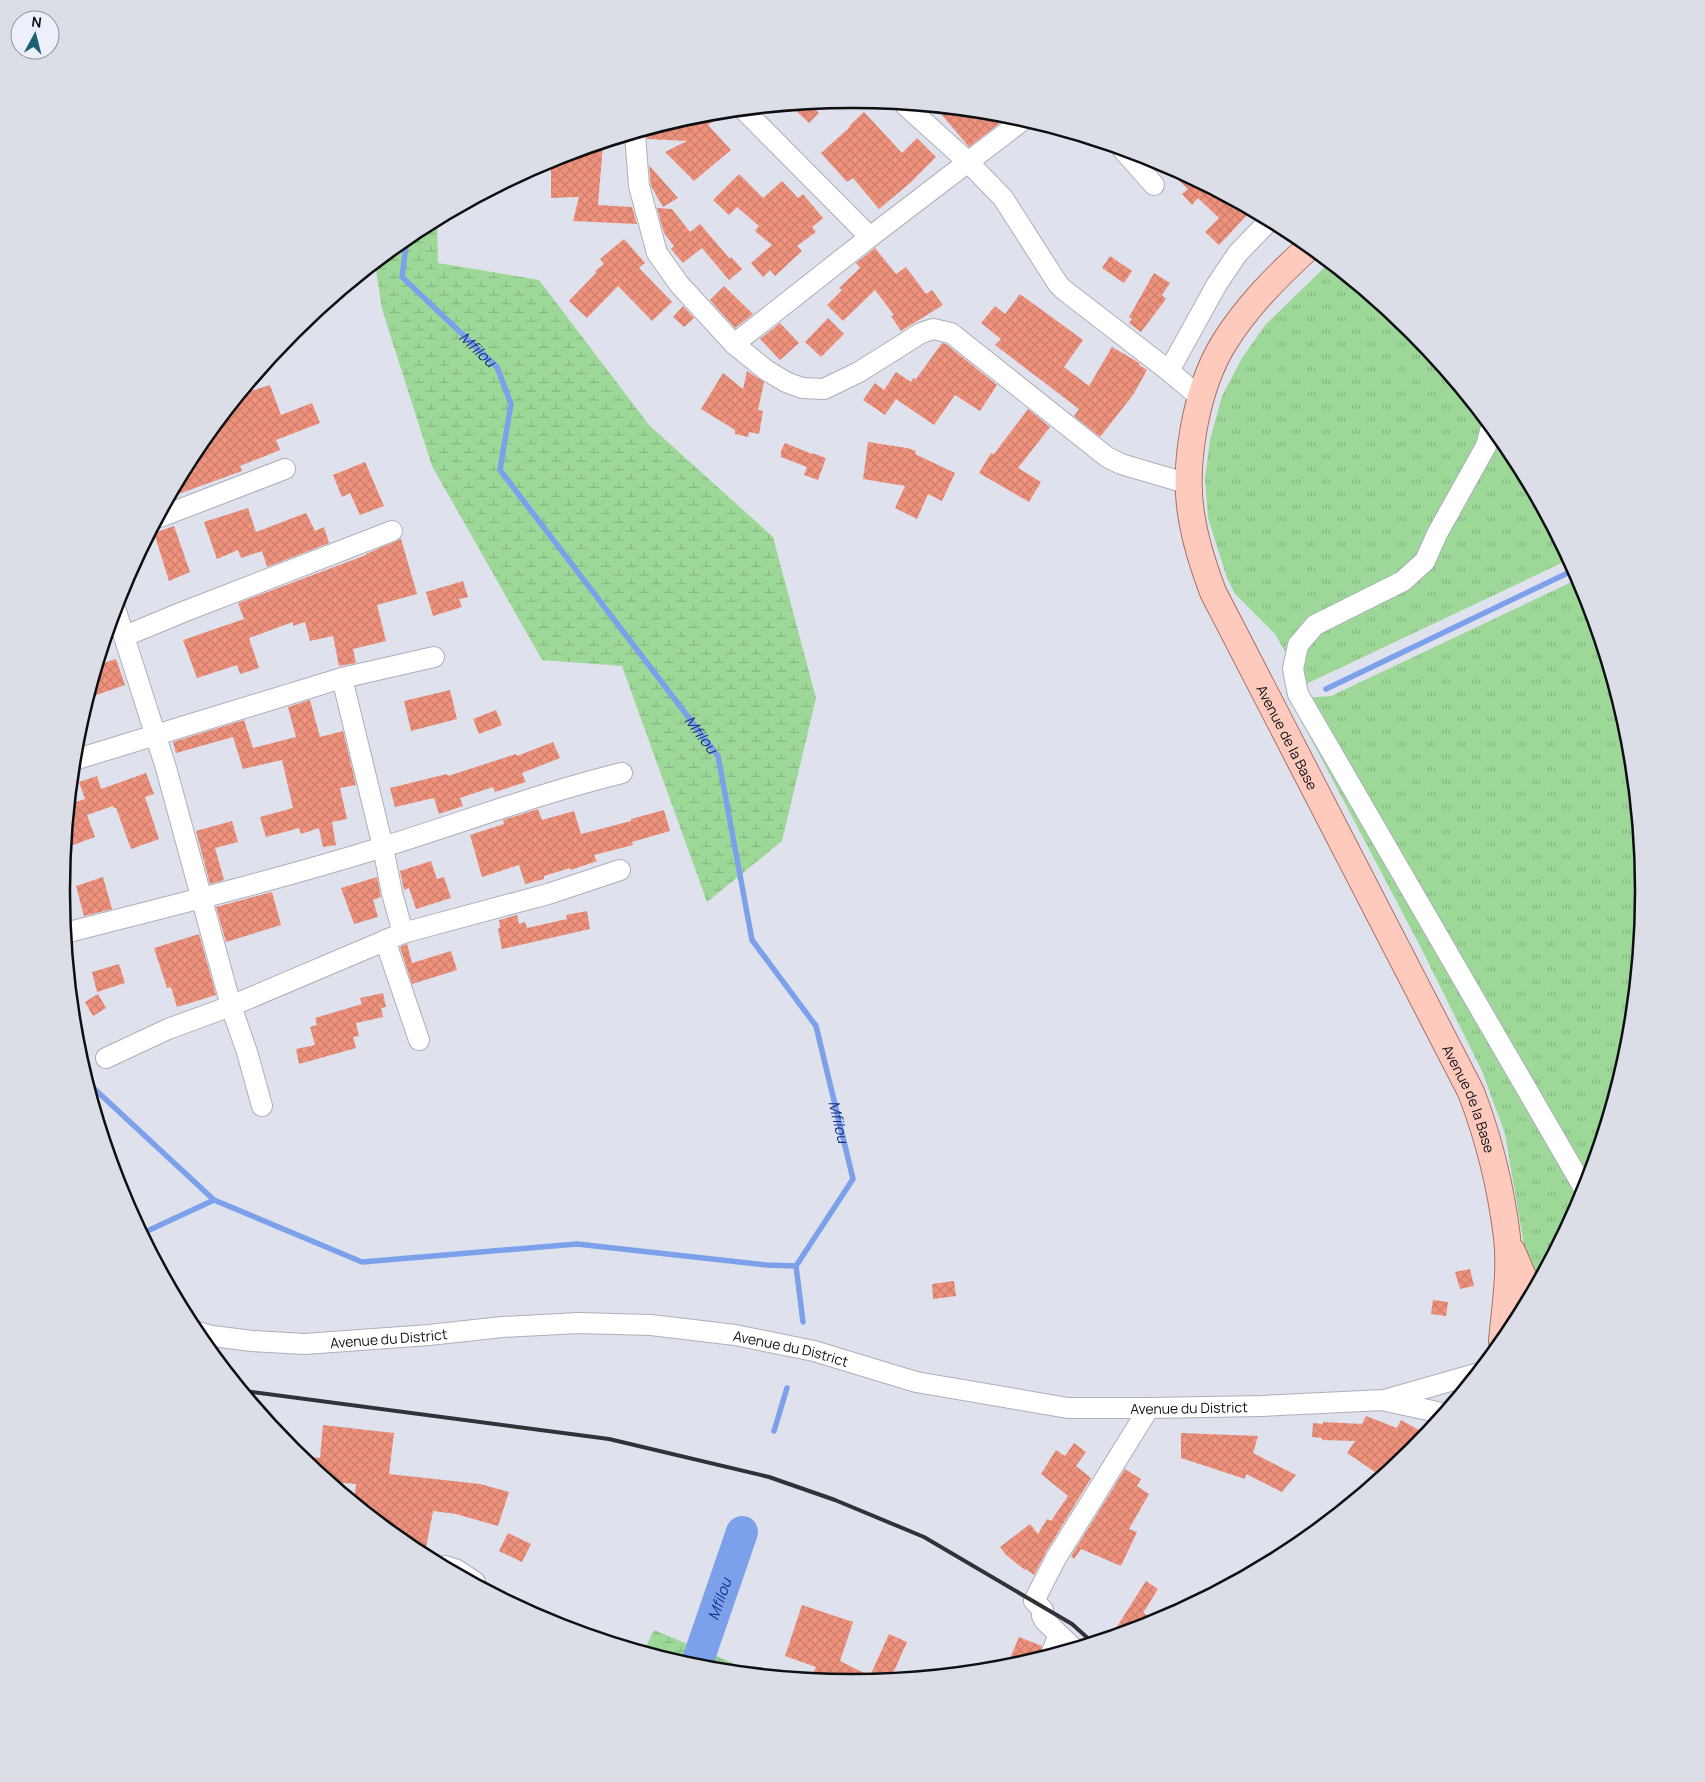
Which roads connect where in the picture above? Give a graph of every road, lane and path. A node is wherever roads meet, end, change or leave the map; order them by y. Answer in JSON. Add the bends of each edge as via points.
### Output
{"nodes":[{"id":1,"x":911,"y":111,"type":"edge"},
{"id":2,"x":749,"y":115,"type":"edge"},
{"id":3,"x":1015,"y":126,"type":"edge"},
{"id":4,"x":635,"y":139,"type":"edge"},
{"id":5,"x":967,"y":161,"type":"junction"},
{"id":6,"x":1132,"y":161,"type":"edge"},
{"id":7,"x":1154,"y":185,"type":"dead end"},
{"id":8,"x":1265,"y":226,"type":"edge"},
{"id":9,"x":870,"y":236,"type":"junction"},
{"id":10,"x":1304,"y":252,"type":"edge"},
{"id":11,"x":734,"y":344,"type":"junction"},
{"id":12,"x":1168,"y":371,"type":"junction"},
{"id":13,"x":1201,"y":398,"type":"junction"},
{"id":14,"x":1489,"y":436,"type":"edge"},
{"id":15,"x":285,"y":469,"type":"dead end"},
{"id":16,"x":1189,"y":484,"type":"junction"},
{"id":17,"x":167,"y":514,"type":"edge"},
{"id":18,"x":392,"y":531,"type":"dead end"},
{"id":19,"x":119,"y":620,"type":"edge"},
{"id":20,"x":125,"y":636,"type":"junction"},
{"id":21,"x":434,"y":657,"type":"dead end"},
{"id":22,"x":342,"y":678,"type":"junction"},
{"id":23,"x":156,"y":736,"type":"junction"},
{"id":24,"x":82,"y":758,"type":"edge"},
{"id":25,"x":622,"y":773,"type":"dead end"},
{"id":26,"x":383,"y":847,"type":"junction"},
{"id":27,"x":620,"y":870,"type":"dead end"},
{"id":28,"x":202,"y":899,"type":"junction"},
{"id":29,"x":72,"y":932,"type":"edge"},
{"id":30,"x":394,"y":936,"type":"junction"},
{"id":31,"x":231,"y":1006,"type":"junction"},
{"id":32,"x":419,"y":1040,"type":"dead end"},
{"id":33,"x":106,"y":1058,"type":"dead end"},
{"id":34,"x":262,"y":1106,"type":"dead end"},
{"id":35,"x":1579,"y":1181,"type":"edge"},
{"id":36,"x":1507,"y":1239,"type":"junction"},
{"id":37,"x":1527,"y":1287,"type":"edge"},
{"id":38,"x":1504,"y":1325,"type":"edge"},
{"id":39,"x":209,"y":1335,"type":"edge"},
{"id":40,"x":1465,"y":1376,"type":"edge"},
{"id":41,"x":1384,"y":1400,"type":"junction"},
{"id":42,"x":1149,"y":1408,"type":"junction"},
{"id":43,"x":1436,"y":1413,"type":"edge"},
{"id":44,"x":1066,"y":1641,"type":"edge"}],
"edges":[{"from":1,"to":5,"type":"street"},
{"from":2,"to":9,"type":"street"},
{"from":3,"to":5,"type":"street"},
{"from":4,"to":11,"type":"street","via":[[639,186],[657,253],[679,284]]},
{"from":5,"to":9,"type":"street"},
{"from":5,"to":12,"type":"street","via":[[1003,198],[1058,284]]},
{"from":6,"to":7,"type":"street"},
{"from":8,"to":12,"type":"street","via":[[1238,253],[1217,284]]},
{"from":9,"to":11,"type":"street"},
{"from":10,"to":13,"type":"main road","name":"Avenue de la Base","via":[[1277,275],[1223,344]]},
{"from":11,"to":16,"type":"street","via":[[786,382],[802,388],[824,389],[860,372],[921,333],[933,329],[946,331],[1108,457],[1121,464]]},
{"from":12,"to":13,"type":"street"},
{"from":13,"to":16,"type":"main road","name":"Avenue de la Base","via":[[1191,446]]},
{"from":14,"to":35,"type":"street","via":[[1425,561],[1403,580],[1315,625],[1298,645],[1293,669],[1298,694]]},
{"from":15,"to":17,"type":"street"},
{"from":16,"to":36,"type":"main road","name":"Avenue de la Base","via":[[1191,518],[1213,592],[1471,1092],[1489,1146]]},
{"from":18,"to":20,"type":"street"},
{"from":19,"to":20,"type":"street"},
{"from":20,"to":23,"type":"street"},
{"from":21,"to":22,"type":"street"},
{"from":22,"to":23,"type":"street"},
{"from":22,"to":26,"type":"street"},
{"from":23,"to":24,"type":"street"},
{"from":23,"to":28,"type":"street"},
{"from":25,"to":26,"type":"street","via":[[530,798]]},
{"from":26,"to":28,"type":"street"},
{"from":26,"to":30,"type":"street","via":[[392,893]]},
{"from":27,"to":30,"type":"street","via":[[548,894]]},
{"from":28,"to":29,"type":"street"},
{"from":28,"to":31,"type":"street"},
{"from":30,"to":31,"type":"street"},
{"from":30,"to":32,"type":"street"},
{"from":31,"to":33,"type":"street","via":[[168,1029]]},
{"from":31,"to":34,"type":"street"},
{"from":36,"to":37,"type":"main road","name":"Avenue de la Base"},
{"from":36,"to":38,"type":"main road","name":"Avenue de la Base"},
{"from":39,"to":42,"type":"street","name":"Avenue du District","via":[[305,1344],[502,1327],[651,1324],[735,1335],[814,1351],[916,1382],[1068,1408]]},
{"from":40,"to":41,"type":"street","name":"Avenue du District"},
{"from":41,"to":42,"type":"street","name":"Avenue du District"},
{"from":41,"to":43,"type":"street","name":"Avenue du District"},
{"from":42,"to":44,"type":"street","via":[[1056,1558],[1034,1601],[1043,1610],[1045,1621]]}]}
